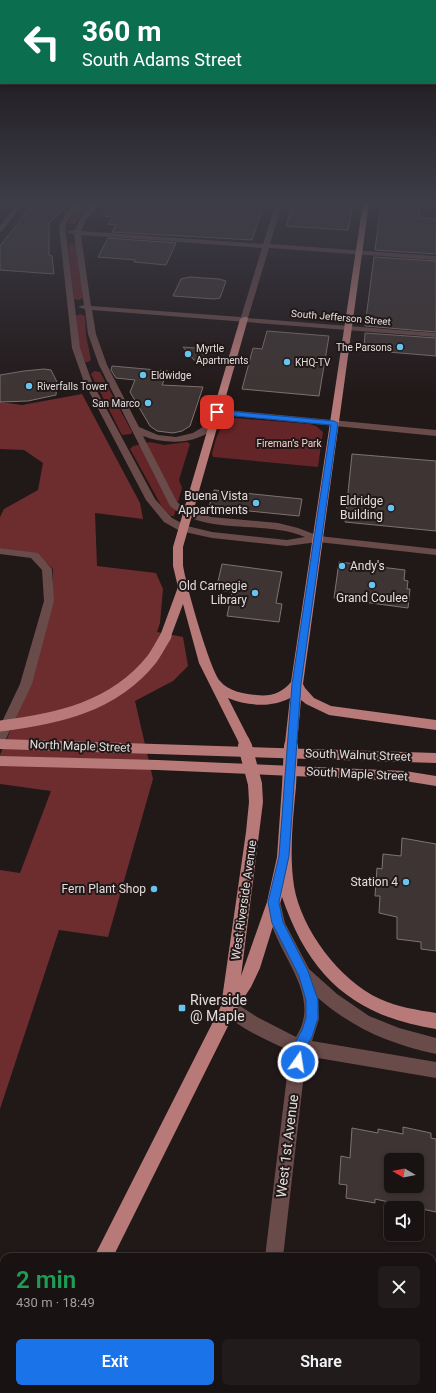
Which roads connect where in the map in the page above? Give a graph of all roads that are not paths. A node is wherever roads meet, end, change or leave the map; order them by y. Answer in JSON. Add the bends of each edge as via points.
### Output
{"nodes":[{"id":1,"x":67,"y":268,"type":"edge"},
{"id":2,"x":82,"y":268,"type":"edge"},
{"id":3,"x":260,"y":268,"type":"edge"},
{"id":4,"x":357,"y":268,"type":"edge"},
{"id":5,"x":88,"y":307,"type":"junction"},
{"id":6,"x":71,"y":308,"type":"junction"},
{"id":7,"x":244,"y":319,"type":"junction"},
{"id":8,"x":348,"y":328,"type":"junction"},
{"id":9,"x":436,"y":334,"type":"edge"},
{"id":10,"x":93,"y":367,"type":"junction"},
{"id":11,"x":217,"y":412,"type":"junction"},
{"id":12,"x":334,"y":423,"type":"junction"},
{"id":13,"x":214,"y":424,"type":"junction"},
{"id":14,"x":136,"y":430,"type":"junction"},
{"id":15,"x":436,"y":433,"type":"edge"},
{"id":16,"x":116,"y":434,"type":"junction"},
{"id":17,"x":188,"y":515,"type":"junction"},
{"id":18,"x":184,"y":528,"type":"junction"},
{"id":19,"x":318,"y":539,"type":"junction"},
{"id":20,"x":0,"y":551,"type":"edge"},
{"id":21,"x":436,"y":552,"type":"edge"},
{"id":22,"x":183,"y":587,"type":"junction"},
{"id":23,"x":216,"y":684,"type":"junction"},
{"id":24,"x":297,"y":684,"type":"junction"},
{"id":25,"x":436,"y":725,"type":"edge"},
{"id":26,"x":0,"y":726,"type":"edge"},
{"id":27,"x":0,"y":739,"type":"edge"},
{"id":28,"x":0,"y":744,"type":"edge"},
{"id":29,"x":160,"y":748,"type":"joint"},
{"id":30,"x":436,"y":758,"type":"edge"},
{"id":31,"x":0,"y":761,"type":"edge"},
{"id":32,"x":158,"y":765,"type":"joint"},
{"id":33,"x":436,"y":780,"type":"edge"},
{"id":34,"x":284,"y":856,"type":"junction"},
{"id":35,"x":274,"y":902,"type":"junction"},
{"id":36,"x":304,"y":974,"type":"junction"},
{"id":37,"x":229,"y":1007,"type":"junction"},
{"id":38,"x":436,"y":1021,"type":"edge"},
{"id":39,"x":436,"y":1046,"type":"edge"},
{"id":40,"x":299,"y":1047,"type":"junction"},
{"id":41,"x":436,"y":1070,"type":"edge"},
{"id":42,"x":104,"y":1253,"type":"edge"},
{"id":43,"x":274,"y":1253,"type":"edge"}],
"edges":[{"from":1,"to":6,"type":"street"},
{"from":2,"to":5,"type":"street"},
{"from":3,"to":7,"type":"street"},
{"from":4,"to":8,"type":"main road","name":"West 1st Avenue"},
{"from":5,"to":6,"type":"street","name":"South Jefferson Street"},
{"from":5,"to":7,"type":"street","name":"South Jefferson Street"},
{"from":5,"to":10,"type":"street"},
{"from":6,"to":10,"type":"street","via":[[76,348]]},
{"from":7,"to":8,"type":"street","name":"South Jefferson Street"},
{"from":7,"to":11,"type":"main road","name":"West Riverside Avenue"},
{"from":8,"to":9,"type":"street","name":"South Jefferson Street"},
{"from":8,"to":12,"type":"main road","name":"West 1st Avenue"},
{"from":10,"to":14,"type":"street"},
{"from":10,"to":16,"type":"street","via":[[93,393]]},
{"from":11,"to":12,"type":"street"},
{"from":11,"to":13,"type":"main road","name":"West Riverside Avenue"},
{"from":12,"to":15,"type":"street"},
{"from":12,"to":19,"type":"main road","name":"West 1st Avenue"},
{"from":13,"to":14,"type":"street","via":[[196,436],[179,440],[153,438]]},
{"from":13,"to":17,"type":"main road","name":"West Riverside Avenue"},
{"from":14,"to":16,"type":"street"},
{"from":14,"to":17,"type":"street","via":[[173,504]]},
{"from":16,"to":18,"type":"street","via":[[151,500],[168,520]]},
{"from":17,"to":18,"type":"main road","name":"West Riverside Avenue"},
{"from":17,"to":19,"type":"street","via":[[291,528]]},
{"from":18,"to":19,"type":"street","via":[[212,535],[287,543]]},
{"from":18,"to":22,"type":"main road","name":"West Riverside Avenue","via":[[178,547],[178,566]]},
{"from":19,"to":21,"type":"street"},
{"from":19,"to":24,"type":"main road","name":"West 1st Avenue"},
{"from":20,"to":27,"type":"street","via":[[34,555],[47,570],[48,601],[26,684]]},
{"from":22,"to":23,"type":"main road","name":"West Riverside Avenue","via":[[205,663]]},
{"from":22,"to":26,"type":"main road","bridge":true,"via":[[160,650],[131,683],[92,706],[57,717]]},
{"from":23,"to":24,"type":"main road","via":[[232,694],[263,700],[286,695]]},
{"from":23,"to":37,"type":"main road","name":"West Riverside Avenue","bridge":true,"via":[[250,758],[256,802]]},
{"from":24,"to":25,"type":"main road","via":[[310,701],[329,710]]},
{"from":24,"to":34,"type":"main road","name":"West 1st Avenue","bridge":true},
{"from":28,"to":29,"type":"main road","name":"North Maple Street"},
{"from":29,"to":30,"type":"main road","name":"South Walnut Street"},
{"from":31,"to":32,"type":"main road","name":"North Maple Street"},
{"from":32,"to":33,"type":"main road","name":"South Maple Street","via":[[405,776]]},
{"from":34,"to":35,"type":"main road","name":"West 1st Avenue"},
{"from":34,"to":38,"type":"main road","via":[[289,896],[297,918],[312,947],[331,972],[373,1004],[400,1014]]},
{"from":35,"to":36,"type":"street","name":"West 1st Avenue","via":[[278,923]]},
{"from":35,"to":37,"type":"main road","name":"West 1st Avenue","via":[[263,940],[246,982]]},
{"from":36,"to":39,"type":"street","via":[[343,1008],[380,1030]]},
{"from":36,"to":40,"type":"street","name":"West 1st Avenue","via":[[312,1000],[312,1018],[308,1033]]},
{"from":37,"to":40,"type":"street","via":[[251,1023]]},
{"from":37,"to":42,"type":"main road","name":"West Riverside Avenue"},
{"from":40,"to":41,"type":"street"},
{"from":40,"to":43,"type":"street","name":"West 1st Avenue"}]}
